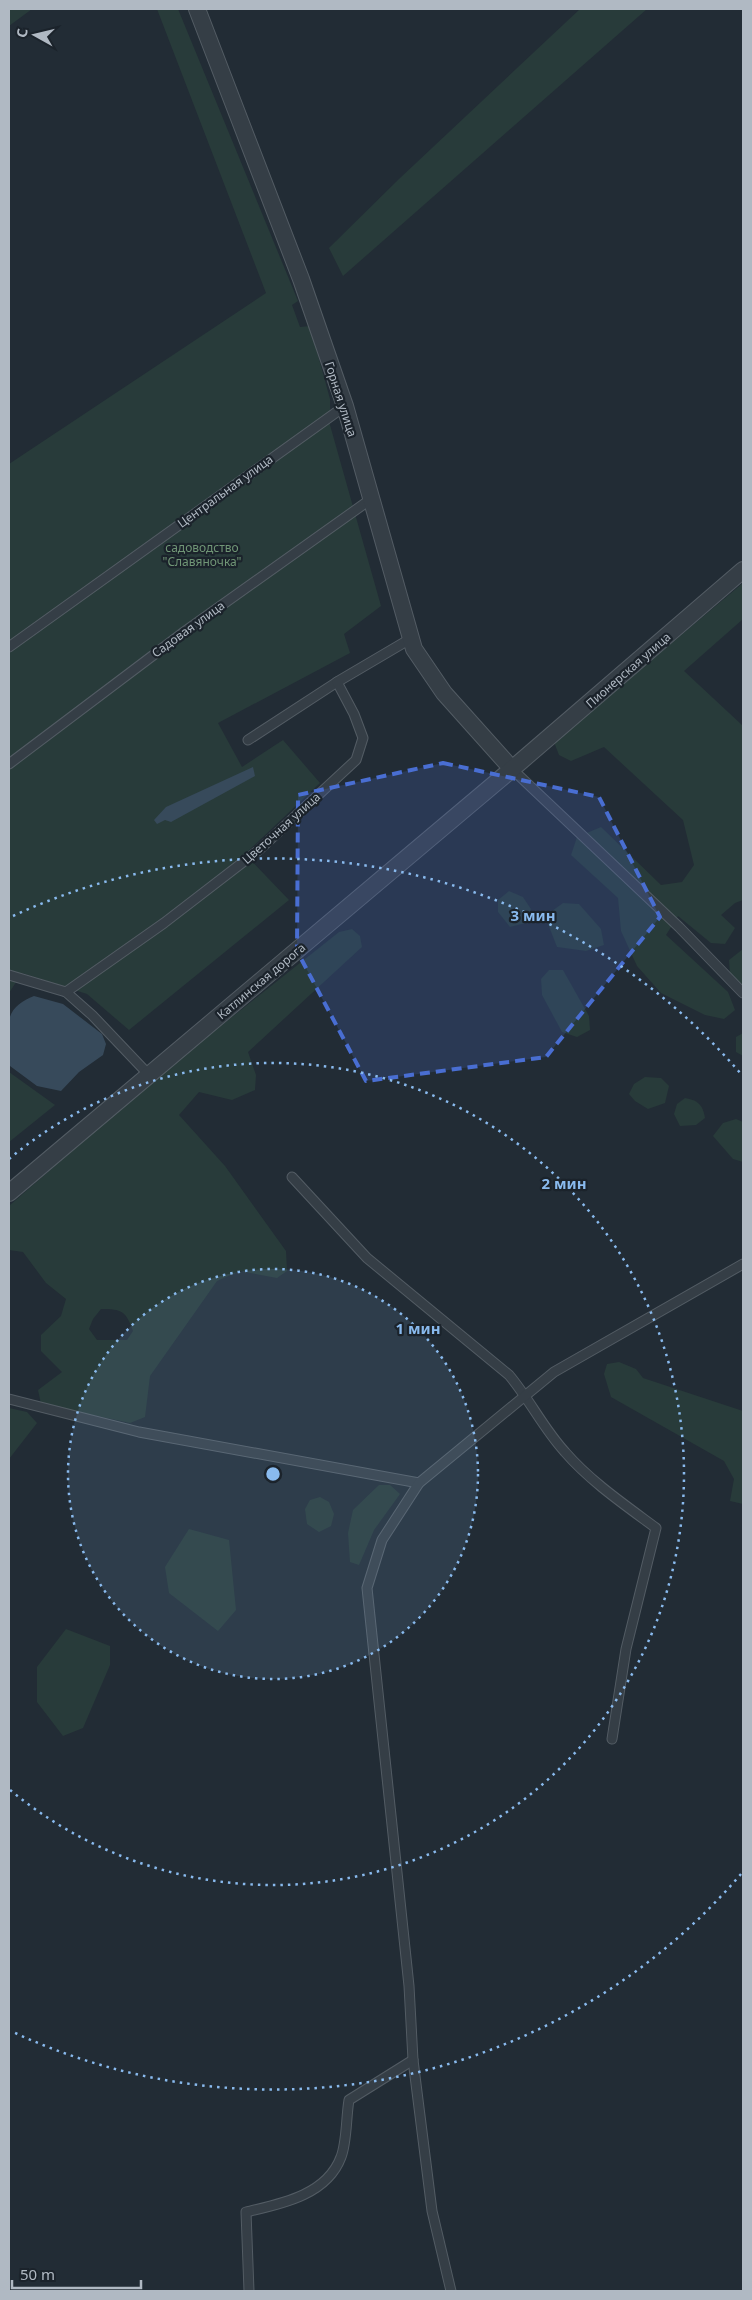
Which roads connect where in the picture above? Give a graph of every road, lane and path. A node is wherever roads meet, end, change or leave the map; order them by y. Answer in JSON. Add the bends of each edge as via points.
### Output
{"nodes":[{"id":1,"x":197,"y":9,"type":"edge"},
{"id":2,"x":345,"y":406,"type":"junction"},
{"id":3,"x":371,"y":498,"type":"junction"},
{"id":4,"x":743,"y":570,"type":"edge"},
{"id":5,"x":410,"y":638,"type":"junction"},
{"id":6,"x":9,"y":647,"type":"edge"},
{"id":7,"x":337,"y":682,"type":"junction"},
{"id":8,"x":248,"y":740,"type":"dead end"},
{"id":9,"x":9,"y":764,"type":"edge"},
{"id":10,"x":512,"y":769,"type":"junction"},
{"id":11,"x":9,"y":976,"type":"edge"},
{"id":12,"x":66,"y":992,"type":"junction"},
{"id":13,"x":743,"y":993,"type":"edge"},
{"id":14,"x":150,"y":1076,"type":"junction"},
{"id":15,"x":292,"y":1177,"type":"dead end"},
{"id":16,"x":9,"y":1193,"type":"edge"},
{"id":17,"x":743,"y":1264,"type":"edge"},
{"id":18,"x":526,"y":1395,"type":"junction"},
{"id":19,"x":9,"y":1399,"type":"edge"},
{"id":20,"x":419,"y":1483,"type":"junction"},
{"id":21,"x":612,"y":1739,"type":"dead end"},
{"id":22,"x":413,"y":2060,"type":"junction"},
{"id":23,"x":249,"y":2291,"type":"edge"},
{"id":24,"x":451,"y":2291,"type":"edge"}],
"edges":[{"from":1,"to":2,"type":"street","name":"Горная улица","via":[[301,278]]},
{"from":2,"to":3,"type":"street","name":"Горная улица"},
{"from":2,"to":6,"type":"lane","name":"Центральная улица"},
{"from":3,"to":5,"type":"street","name":"Горная улица"},
{"from":3,"to":9,"type":"lane","name":"Садовая улица","via":[[184,632]]},
{"from":4,"to":10,"type":"street","name":"Пионерская улица"},
{"from":5,"to":7,"type":"lane"},
{"from":5,"to":10,"type":"street","name":"Горная улица","via":[[444,693]]},
{"from":7,"to":8,"type":"lane"},
{"from":7,"to":12,"type":"lane","name":"Цветочная улица","via":[[362,738],[356,760],[260,848],[164,923]]},
{"from":10,"to":13,"type":"lane"},
{"from":10,"to":14,"type":"street","name":"Катлинская дорога"},
{"from":11,"to":12,"type":"lane"},
{"from":12,"to":14,"type":"lane"},
{"from":14,"to":16,"type":"street","name":"Катлинская дорога"},
{"from":15,"to":18,"type":"lane","via":[[367,1258],[509,1375]]},
{"from":17,"to":18,"type":"lane","via":[[554,1372]]},
{"from":18,"to":20,"type":"lane"},
{"from":18,"to":21,"type":"lane","via":[[541,1423],[566,1454],[618,1500],[656,1528],[626,1649]]},
{"from":19,"to":20,"type":"lane","via":[[139,1432]]},
{"from":20,"to":22,"type":"lane","via":[[382,1540],[367,1588],[409,1986]]},
{"from":22,"to":23,"type":"lane","via":[[348,2100],[341,2156],[328,2180],[287,2203],[246,2212]]},
{"from":22,"to":24,"type":"lane","via":[[432,2212]]}]}
